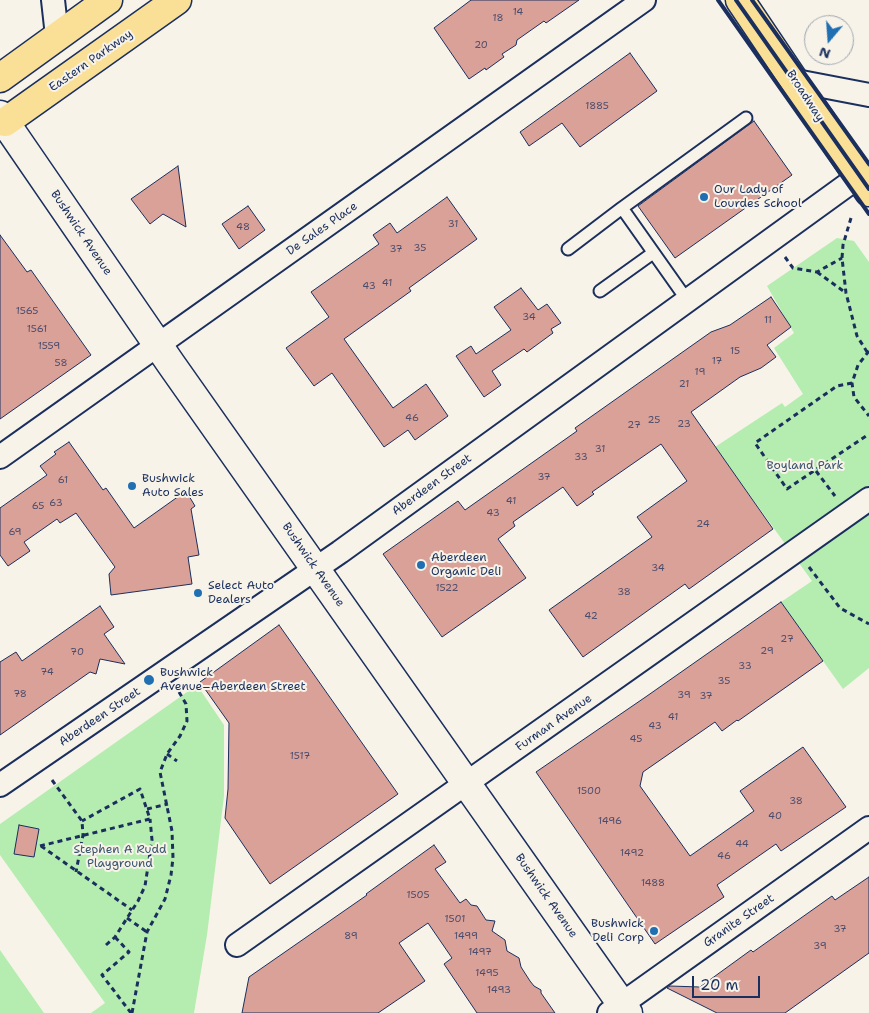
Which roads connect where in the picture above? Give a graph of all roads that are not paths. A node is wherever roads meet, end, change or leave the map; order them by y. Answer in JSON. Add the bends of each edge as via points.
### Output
{"nodes":[{"id":1,"x":54,"y":0,"type":"edge"},
{"id":2,"x":108,"y":0,"type":"edge"},
{"id":3,"x":177,"y":0,"type":"edge"},
{"id":4,"x":644,"y":0,"type":"edge"},
{"id":5,"x":740,"y":0,"type":"edge"},
{"id":6,"x":57,"y":36,"type":"junction"},
{"id":7,"x":0,"y":78,"type":"edge"},
{"id":8,"x":796,"y":81,"type":"junction"},
{"id":9,"x":869,"y":95,"type":"edge"},
{"id":10,"x":746,"y":118,"type":"dead end"},
{"id":11,"x":2,"y":121,"type":"edge"},
{"id":12,"x":864,"y":185,"type":"edge"},
{"id":13,"x":622,"y":208,"type":"junction"},
{"id":14,"x":568,"y":249,"type":"dead end"},
{"id":15,"x":654,"y":253,"type":"junction"},
{"id":16,"x":600,"y":291,"type":"dead end"},
{"id":17,"x":687,"y":300,"type":"junction"},
{"id":18,"x":158,"y":345,"type":"junction"},
{"id":19,"x":0,"y":457,"type":"edge"},
{"id":20,"x":869,"y":500,"type":"edge"},
{"id":21,"x":316,"y":569,"type":"junction"},
{"id":22,"x":467,"y":784,"type":"junction"},
{"id":23,"x":0,"y":785,"type":"edge"},
{"id":24,"x":869,"y":828,"type":"edge"},
{"id":25,"x":237,"y":945,"type":"dead end"},
{"id":26,"x":620,"y":1010,"type":"edge"}],
"edges":[{"from":1,"to":6,"type":"street"},
{"from":2,"to":6,"type":"main road"},
{"from":3,"to":11,"type":"main road","name":"Eastern Parkway"},
{"from":4,"to":18,"type":"street","name":"De Sales Place"},
{"from":5,"to":8,"type":"main road","name":"Broadway"},
{"from":6,"to":7,"type":"main road"},
{"from":8,"to":9,"type":"street"},
{"from":8,"to":12,"type":"main road","name":"Broadway"},
{"from":10,"to":13,"type":"lane"},
{"from":11,"to":18,"type":"main road","name":"Bushwick Avenue"},
{"from":12,"to":17,"type":"street","name":"Aberdeen Street","via":[[772,239]]},
{"from":13,"to":14,"type":"lane"},
{"from":13,"to":15,"type":"lane"},
{"from":15,"to":16,"type":"lane"},
{"from":15,"to":17,"type":"lane"},
{"from":17,"to":21,"type":"street","name":"Aberdeen Street"},
{"from":18,"to":19,"type":"street","name":"De Sales Place"},
{"from":18,"to":21,"type":"main road","name":"Bushwick Avenue"},
{"from":20,"to":22,"type":"street","name":"Furman Avenue"},
{"from":21,"to":22,"type":"main road","name":"Bushwick Avenue"},
{"from":21,"to":23,"type":"street","name":"Aberdeen Street"},
{"from":22,"to":25,"type":"street","name":"Furman Avenue"},
{"from":22,"to":26,"type":"main road","name":"Bushwick Avenue"},
{"from":24,"to":26,"type":"street","name":"Granite Street"}]}
